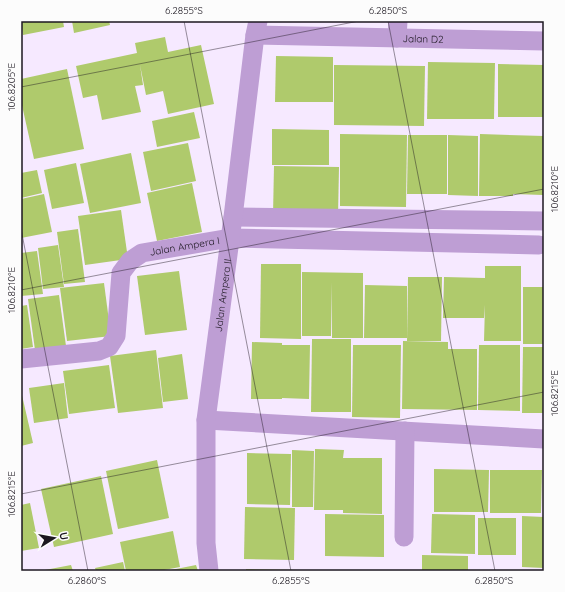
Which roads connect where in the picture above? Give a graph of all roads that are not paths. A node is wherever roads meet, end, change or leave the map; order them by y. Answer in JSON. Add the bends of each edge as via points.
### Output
{"nodes":[{"id":1,"x":256,"y":28,"type":"edge"},
{"id":2,"x":398,"y":29,"type":"edge"},
{"id":3,"x":544,"y":41,"type":"edge"},
{"id":4,"x":233,"y":217,"type":"junction"},
{"id":5,"x":544,"y":221,"type":"edge"},
{"id":6,"x":230,"y":238,"type":"junction"},
{"id":7,"x":539,"y":245,"type":"dead end"},
{"id":8,"x":21,"y":359,"type":"edge"},
{"id":9,"x":206,"y":420,"type":"junction"},
{"id":10,"x":405,"y":431,"type":"junction"},
{"id":11,"x":544,"y":439,"type":"edge"},
{"id":12,"x":404,"y":537,"type":"dead end"},
{"id":13,"x":209,"y":571,"type":"edge"}],
"edges":[{"from":1,"to":2,"type":"street","name":"Jalan D2"},
{"from":1,"to":4,"type":"street","name":"Jalan Ampera II"},
{"from":2,"to":3,"type":"street","name":"Jalan D2"},
{"from":4,"to":5,"type":"street"},
{"from":4,"to":6,"type":"street","name":"Jalan Ampera II"},
{"from":6,"to":7,"type":"street","name":"Jalan Ampera I"},
{"from":6,"to":8,"type":"street","name":"Jalan Ampera I","via":[[142,253],[130,261],[121,273],[116,336],[109,347],[99,351]]},
{"from":6,"to":9,"type":"street","name":"Jalan Ampera II"},
{"from":9,"to":10,"type":"street"},
{"from":9,"to":13,"type":"street","name":"Jalan Ampera II","via":[[206,543]]},
{"from":10,"to":11,"type":"street"},
{"from":10,"to":12,"type":"street"}]}
